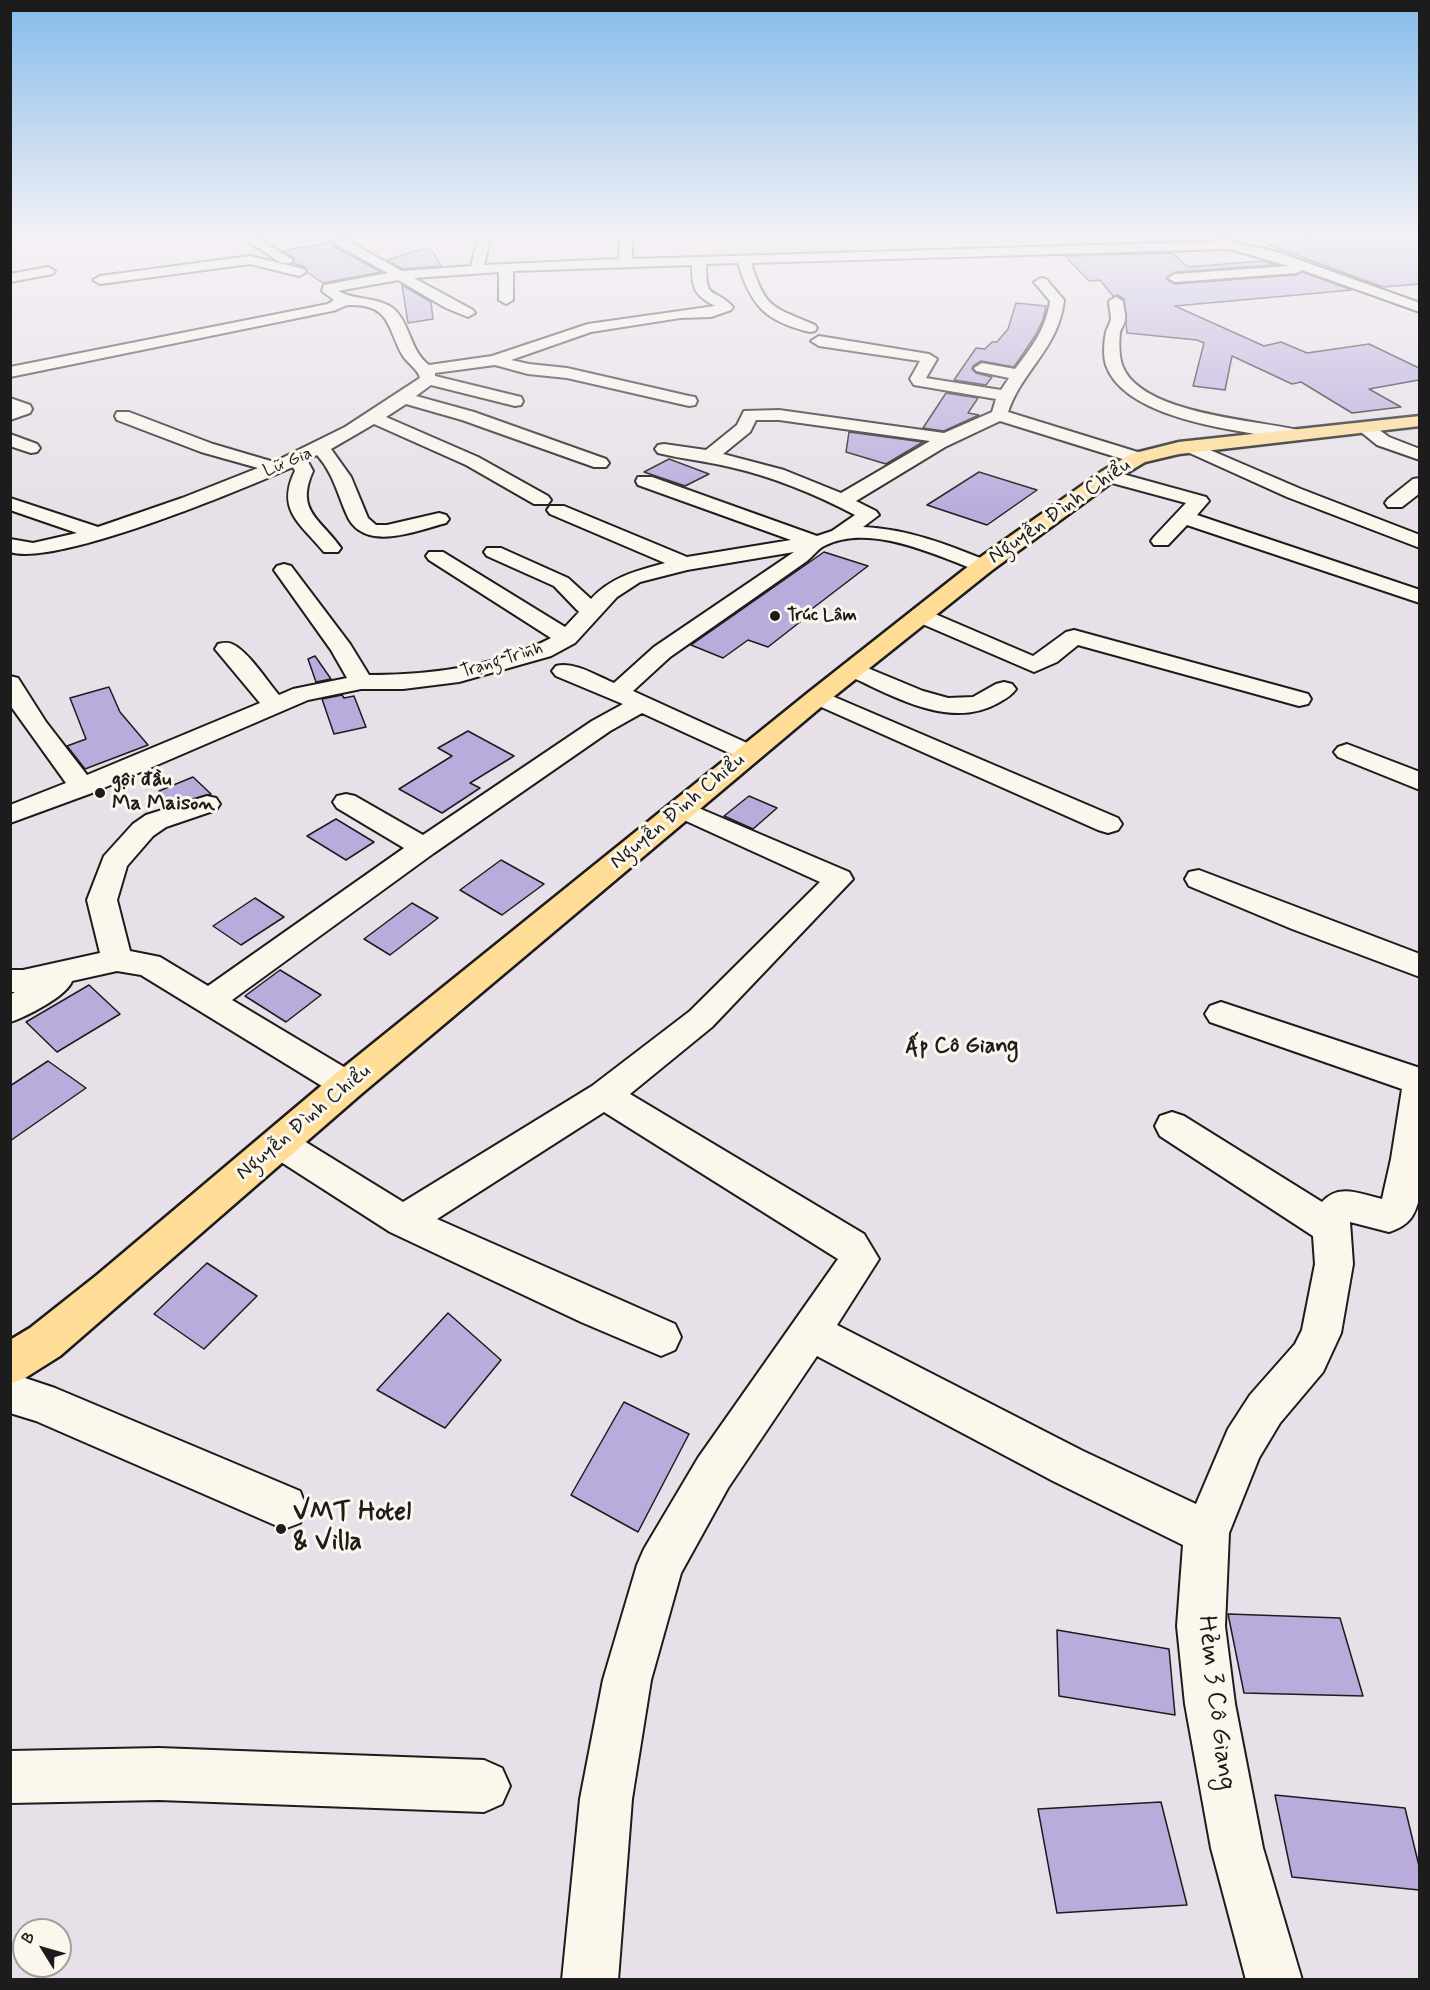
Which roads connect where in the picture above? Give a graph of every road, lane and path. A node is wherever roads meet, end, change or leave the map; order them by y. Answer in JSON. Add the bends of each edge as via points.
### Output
{"nodes":[{"id":1,"x":233,"y":328,"type":"edge"},
{"id":2,"x":398,"y":328,"type":"edge"},
{"id":3,"x":589,"y":328,"type":"edge"},
{"id":4,"x":802,"y":328,"type":"edge"},
{"id":5,"x":1050,"y":328,"type":"edge"},
{"id":6,"x":1115,"y":328,"type":"edge"},
{"id":7,"x":17,"y":353,"type":"dead end"},
{"id":8,"x":495,"y":360,"type":"junction"},
{"id":9,"x":52,"y":363,"type":"junction"},
{"id":10,"x":982,"y":368,"type":"dead end"},
{"id":11,"x":1024,"y":370,"type":"junction"},
{"id":12,"x":10,"y":372,"type":"edge"},
{"id":13,"x":427,"y":375,"type":"junction"},
{"id":14,"x":1005,"y":396,"type":"junction"},
{"id":15,"x":404,"y":398,"type":"junction"},
{"id":16,"x":514,"y":401,"type":"dead end"},
{"id":17,"x":689,"y":401,"type":"dead end"},
{"id":18,"x":10,"y":403,"type":"edge"},
{"id":19,"x":10,"y":415,"type":"edge"},
{"id":20,"x":999,"y":415,"type":"junction"},
{"id":21,"x":123,"y":416,"type":"dead end"},
{"id":22,"x":372,"y":417,"type":"junction"},
{"id":23,"x":1419,"y":421,"type":"edge"},
{"id":24,"x":837,"y":424,"type":"junction"},
{"id":25,"x":1365,"y":429,"type":"junction"},
{"id":26,"x":1297,"y":435,"type":"junction"},
{"id":27,"x":10,"y":439,"type":"edge"},
{"id":28,"x":947,"y":439,"type":"junction"},
{"id":29,"x":822,"y":441,"type":"dead end"},
{"id":30,"x":1189,"y":446,"type":"junction"},
{"id":31,"x":31,"y":448,"type":"dead end"},
{"id":32,"x":321,"y":449,"type":"junction"},
{"id":33,"x":664,"y":449,"type":"dead end"},
{"id":34,"x":1419,"y":454,"type":"edge"},
{"id":35,"x":711,"y":455,"type":"junction"},
{"id":36,"x":1138,"y":458,"type":"junction"},
{"id":37,"x":298,"y":459,"type":"junction"},
{"id":38,"x":600,"y":464,"type":"dead end"},
{"id":39,"x":276,"y":468,"type":"junction"},
{"id":40,"x":1108,"y":476,"type":"junction"},
{"id":41,"x":645,"y":481,"type":"dead end"},
{"id":42,"x":1419,"y":483,"type":"edge"},
{"id":43,"x":842,"y":501,"type":"junction"},
{"id":44,"x":1395,"y":503,"type":"dead end"},
{"id":45,"x":10,"y":504,"type":"edge"},
{"id":46,"x":1184,"y":517,"type":"junction"},
{"id":47,"x":439,"y":519,"type":"dead end"},
{"id":48,"x":98,"y":533,"type":"junction"},
{"id":49,"x":838,"y":534,"type":"junction"},
{"id":50,"x":1161,"y":541,"type":"dead end"},
{"id":51,"x":816,"y":542,"type":"junction"},
{"id":52,"x":1419,"y":542,"type":"edge"},
{"id":53,"x":10,"y":545,"type":"edge"},
{"id":54,"x":331,"y":548,"type":"dead end"},
{"id":55,"x":494,"y":552,"type":"dead end"},
{"id":56,"x":435,"y":556,"type":"dead end"},
{"id":57,"x":685,"y":564,"type":"junction"},
{"id":58,"x":983,"y":566,"type":"junction"},
{"id":59,"x":284,"y":570,"type":"dead end"},
{"id":60,"x":1419,"y":597,"type":"edge"},
{"id":61,"x":592,"y":613,"type":"junction"},
{"id":62,"x":921,"y":615,"type":"junction"},
{"id":63,"x":567,"y":638,"type":"junction"},
{"id":64,"x":226,"y":649,"type":"dead end"},
{"id":65,"x":853,"y":669,"type":"junction"},
{"id":66,"x":564,"y":671,"type":"dead end"},
{"id":67,"x":361,"y":682,"type":"junction"},
{"id":68,"x":10,"y":683,"type":"edge"},
{"id":69,"x":1004,"y":689,"type":"dead end"},
{"id":70,"x":629,"y":697,"type":"junction"},
{"id":71,"x":818,"y":697,"type":"junction"},
{"id":72,"x":1299,"y":699,"type":"dead end"},
{"id":73,"x":273,"y":704,"type":"junction"},
{"id":74,"x":1347,"y":752,"type":"dead end"},
{"id":75,"x":748,"y":753,"type":"junction"},
{"id":76,"x":1419,"y":782,"type":"edge"},
{"id":77,"x":83,"y":787,"type":"junction"},
{"id":78,"x":346,"y":802,"type":"dead end"},
{"id":79,"x":207,"y":804,"type":"dead end"},
{"id":80,"x":682,"y":809,"type":"junction"},
{"id":81,"x":10,"y":815,"type":"edge"},
{"id":82,"x":1108,"y":824,"type":"dead end"},
{"id":83,"x":424,"y":847,"type":"junction"},
{"id":84,"x":1198,"y":879,"type":"dead end"},
{"id":85,"x":117,"y":960,"type":"junction"},
{"id":86,"x":1419,"y":966,"type":"edge"},
{"id":87,"x":81,"y":968,"type":"junction"},
{"id":88,"x":10,"y":981,"type":"edge"},
{"id":89,"x":210,"y":1000,"type":"junction"},
{"id":90,"x":10,"y":1010,"type":"edge"},
{"id":91,"x":1221,"y":1014,"type":"dead end"},
{"id":92,"x":1419,"y":1081,"type":"edge"},
{"id":93,"x":347,"y":1085,"type":"junction"},
{"id":94,"x":604,"y":1095,"type":"junction"},
{"id":95,"x":1172,"y":1125,"type":"dead end"},
{"id":96,"x":279,"y":1143,"type":"junction"},
{"id":97,"x":403,"y":1221,"type":"junction"},
{"id":98,"x":1330,"y":1227,"type":"junction"},
{"id":99,"x":809,"y":1331,"type":"junction"},
{"id":100,"x":662,"y":1337,"type":"dead end"},
{"id":101,"x":10,"y":1364,"type":"edge"},
{"id":102,"x":10,"y":1393,"type":"edge"},
{"id":103,"x":284,"y":1508,"type":"dead end"},
{"id":104,"x":1206,"y":1533,"type":"junction"},
{"id":105,"x":10,"y":1777,"type":"edge"},
{"id":106,"x":484,"y":1786,"type":"dead end"},
{"id":107,"x":590,"y":1980,"type":"edge"},
{"id":108,"x":1274,"y":1980,"type":"edge"}],
"edges":[{"from":1,"to":9,"type":"street"},
{"from":2,"to":13,"type":"street","via":[[406,350]]},
{"from":3,"to":8,"type":"street"},
{"from":4,"to":14,"type":"street","via":[[814,335],[929,359],[920,382]]},
{"from":5,"to":11,"type":"street"},
{"from":6,"to":26,"type":"street","via":[[1114,365],[1121,380],[1172,410]]},
{"from":7,"to":9,"type":"street"},
{"from":8,"to":13,"type":"street"},
{"from":8,"to":17,"type":"street"},
{"from":9,"to":12,"type":"street"},
{"from":10,"to":11,"type":"street"},
{"from":11,"to":14,"type":"street"},
{"from":13,"to":15,"type":"street","name":"Lữ Gia"},
{"from":13,"to":16,"type":"street"},
{"from":14,"to":20,"type":"street"},
{"from":15,"to":22,"type":"street","name":"Lữ Gia"},
{"from":15,"to":38,"type":"street","via":[[468,416]]},
{"from":18,"to":19,"type":"street","via":[[24,409]]},
{"from":20,"to":28,"type":"street"},
{"from":20,"to":36,"type":"street"},
{"from":21,"to":39,"type":"street","via":[[207,448]]},
{"from":22,"to":32,"type":"street","name":"Lữ Gia"},
{"from":22,"to":57,"type":"street","via":[[472,461],[549,505]]},
{"from":23,"to":25,"type":"main road","name":"Nguyễn Đình Chiểu"},
{"from":24,"to":28,"type":"street"},
{"from":24,"to":29,"type":"street"},
{"from":24,"to":35,"type":"street","via":[[750,415],[744,428]]},
{"from":25,"to":26,"type":"main road","name":"Nguyễn Đình Chiểu"},
{"from":25,"to":34,"type":"street","via":[[1394,446]]},
{"from":26,"to":30,"type":"main road","name":"Nguyễn Đình Chiểu"},
{"from":27,"to":31,"type":"street"},
{"from":28,"to":43,"type":"street"},
{"from":30,"to":36,"type":"main road","name":"Nguyễn Đình Chiểu"},
{"from":30,"to":52,"type":"street"},
{"from":32,"to":37,"type":"street","name":"Lữ Gia"},
{"from":32,"to":47,"type":"street","via":[[340,473],[354,514],[368,529],[387,531]]},
{"from":33,"to":35,"type":"street"},
{"from":35,"to":43,"type":"street"},
{"from":36,"to":40,"type":"main road","name":"Nguyễn Đình Chiểu"},
{"from":37,"to":39,"type":"street","name":"Lữ Gia"},
{"from":37,"to":54,"type":"street","via":[[304,471],[297,486],[297,506]]},
{"from":39,"to":48,"type":"street","name":"Lữ Gia","via":[[169,511]]},
{"from":40,"to":46,"type":"street","via":[[1199,501]]},
{"from":40,"to":58,"type":"main road","name":"Nguyễn Đình Chiểu"},
{"from":41,"to":51,"type":"street"},
{"from":42,"to":44,"type":"street"},
{"from":43,"to":49,"type":"street","via":[[869,515]]},
{"from":45,"to":48,"type":"street"},
{"from":46,"to":50,"type":"street"},
{"from":46,"to":60,"type":"street"},
{"from":48,"to":53,"type":"street","name":"Lữ Gia","via":[[33,549]]},
{"from":49,"to":51,"type":"street","name":"Trạng Trình"},
{"from":49,"to":58,"type":"street","name":"Trạng Trình","via":[[889,533]]},
{"from":51,"to":57,"type":"street","name":"Trạng Trình"},
{"from":51,"to":70,"type":"street","via":[[662,652]]},
{"from":55,"to":61,"type":"street","via":[[561,582]]},
{"from":56,"to":63,"type":"street"},
{"from":57,"to":61,"type":"street","name":"Trạng Trình","via":[[618,585]]},
{"from":58,"to":62,"type":"main road","name":"Nguyễn Đình Chiểu"},
{"from":59,"to":67,"type":"street","via":[[342,649]]},
{"from":61,"to":63,"type":"street","name":"Trạng Trình"},
{"from":62,"to":65,"type":"main road","name":"Nguyễn Đình Chiểu"},
{"from":62,"to":72,"type":"street","via":[[1034,665],[1074,637]]},
{"from":63,"to":67,"type":"street","name":"Trạng Trình","via":[[543,651],[469,673],[403,682]]},
{"from":64,"to":73,"type":"street"},
{"from":65,"to":69,"type":"street","via":[[946,706],[980,703]]},
{"from":65,"to":71,"type":"main road","name":"Nguyễn Đình Chiểu"},
{"from":66,"to":70,"type":"street"},
{"from":67,"to":73,"type":"street","name":"Trạng Trình","via":[[331,686]]},
{"from":68,"to":77,"type":"street","via":[[51,750]]},
{"from":70,"to":75,"type":"street"},
{"from":70,"to":83,"type":"street","via":[[602,726]]},
{"from":71,"to":75,"type":"main road","name":"Nguyễn Đình Chiểu"},
{"from":71,"to":82,"type":"street"},
{"from":73,"to":77,"type":"street","name":"Trạng Trình"},
{"from":74,"to":76,"type":"street"},
{"from":75,"to":80,"type":"main road","name":"Nguyễn Đình Chiểu"},
{"from":77,"to":81,"type":"street","name":"Trạng Trình"},
{"from":78,"to":83,"type":"street"},
{"from":79,"to":85,"type":"street","via":[[156,821],[114,863],[102,900]]},
{"from":80,"to":93,"type":"main road","name":"Nguyễn Đình Chiểu"},
{"from":80,"to":94,"type":"street","via":[[839,879],[701,1019]]},
{"from":83,"to":89,"type":"street"},
{"from":84,"to":86,"type":"street"},
{"from":85,"to":87,"type":"street"},
{"from":85,"to":89,"type":"street","via":[[150,965]]},
{"from":87,"to":88,"type":"street"},
{"from":87,"to":90,"type":"street"},
{"from":89,"to":93,"type":"street"},
{"from":91,"to":92,"type":"street"},
{"from":92,"to":98,"type":"street","via":[[1398,1210],[1389,1216],[1353,1205],[1341,1206]]},
{"from":93,"to":96,"type":"main road","name":"Nguyễn Đình Chiểu"},
{"from":94,"to":97,"type":"street"},
{"from":94,"to":99,"type":"street","via":[[851,1246],[860,1259]]},
{"from":95,"to":98,"type":"street"},
{"from":96,"to":97,"type":"street"},
{"from":96,"to":101,"type":"main road","name":"Nguyễn Đình Chiểu","via":[[111,1288],[45,1342]]},
{"from":97,"to":100,"type":"street"},
{"from":98,"to":104,"type":"street","name":"Hẻm 3 Cô Giang","via":[[1334,1264],[1321,1333],[1309,1358],[1265,1409],[1242,1444]]},
{"from":99,"to":104,"type":"street"},
{"from":99,"to":107,"type":"street","via":[[712,1473],[660,1565],[627,1680],[610,1777]]},
{"from":102,"to":103,"type":"street","via":[[40,1402]]},
{"from":104,"to":108,"type":"street","name":"Hẻm 3 Cô Giang","via":[[1201,1626],[1210,1704],[1237,1848]]},
{"from":105,"to":106,"type":"street","via":[[159,1774]]}]}
